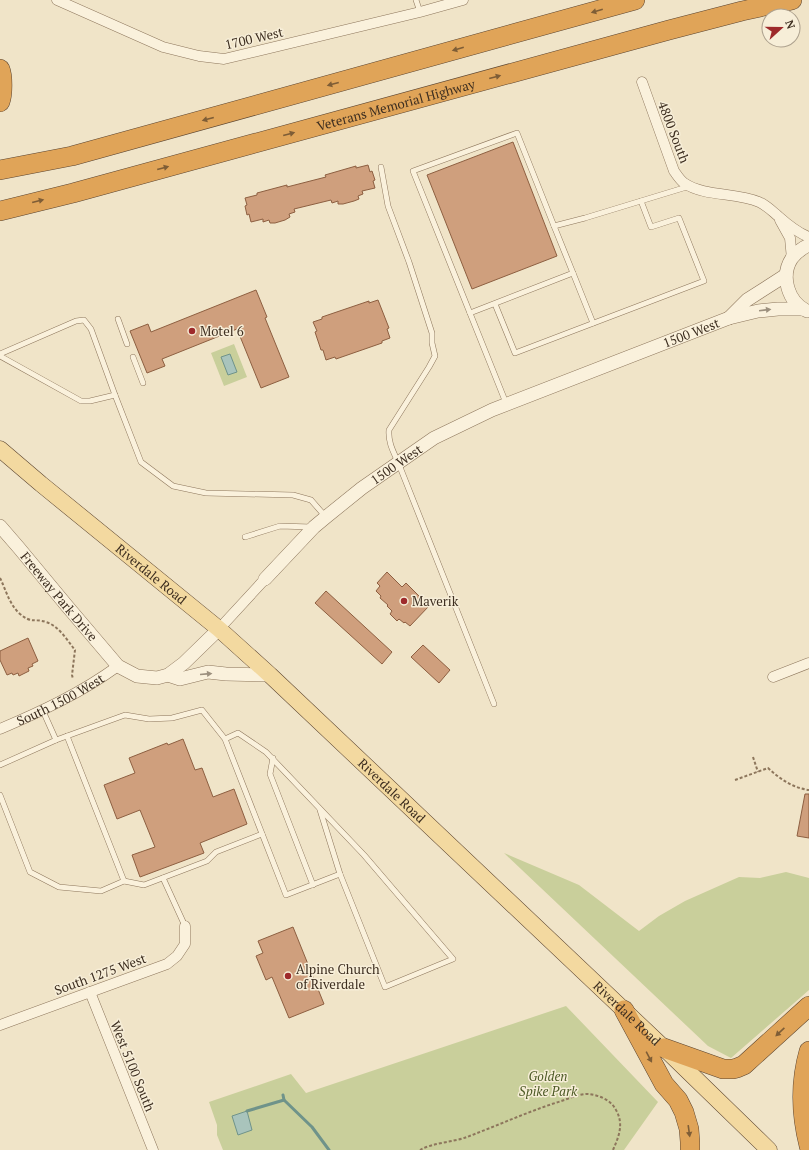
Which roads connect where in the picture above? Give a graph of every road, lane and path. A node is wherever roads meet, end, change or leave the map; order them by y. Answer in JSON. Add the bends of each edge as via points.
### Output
{"nodes":[{"id":1,"x":57,"y":0,"type":"edge"},
{"id":2,"x":416,"y":0,"type":"edge"},
{"id":3,"x":463,"y":0,"type":"edge"},
{"id":4,"x":634,"y":0,"type":"edge"},
{"id":5,"x":792,"y":0,"type":"edge"},
{"id":6,"x":449,"y":2,"type":"edge"},
{"id":7,"x":420,"y":12,"type":"junction"},
{"id":8,"x":0,"y":69,"type":"edge"},
{"id":9,"x":642,"y":82,"type":"dead end"},
{"id":10,"x":0,"y":102,"type":"edge"},
{"id":11,"x":381,"y":167,"type":"dead end"},
{"id":12,"x":0,"y":170,"type":"edge"},
{"id":13,"x":690,"y":186,"type":"junction"},
{"id":14,"x":641,"y":201,"type":"junction"},
{"id":15,"x":0,"y":211,"type":"edge"},
{"id":16,"x":778,"y":216,"type":"junction"},
{"id":17,"x":554,"y":226,"type":"junction"},
{"id":18,"x":809,"y":237,"type":"edge"},
{"id":19,"x":809,"y":244,"type":"edge"},
{"id":20,"x":792,"y":259,"type":"junction"},
{"id":21,"x":573,"y":273,"type":"junction"},
{"id":22,"x":786,"y":275,"type":"junction"},
{"id":23,"x":495,"y":304,"type":"junction"},
{"id":24,"x":806,"y":311,"type":"edge"},
{"id":25,"x":470,"y":314,"type":"junction"},
{"id":26,"x":729,"y":318,"type":"junction"},
{"id":27,"x":118,"y":319,"type":"dead end"},
{"id":28,"x":593,"y":323,"type":"junction"},
{"id":29,"x":127,"y":344,"type":"dead end"},
{"id":30,"x":0,"y":355,"type":"edge"},
{"id":31,"x":133,"y":357,"type":"dead end"},
{"id":32,"x":143,"y":383,"type":"dead end"},
{"id":33,"x":115,"y":394,"type":"junction"},
{"id":34,"x":506,"y":404,"type":"junction"},
{"id":35,"x":0,"y":448,"type":"edge"},
{"id":36,"x":398,"y":462,"type":"junction"},
{"id":37,"x":326,"y":517,"type":"junction"},
{"id":38,"x":0,"y":526,"type":"edge"},
{"id":39,"x":314,"y":527,"type":"junction"},
{"id":40,"x":245,"y":537,"type":"dead end"},
{"id":41,"x":0,"y":578,"type":"edge"},
{"id":42,"x":265,"y":578,"type":"joint"},
{"id":43,"x":219,"y":629,"type":"junction"},
{"id":44,"x":809,"y":663,"type":"edge"},
{"id":45,"x":118,"y":666,"type":"junction"},
{"id":46,"x":168,"y":675,"type":"junction"},
{"id":47,"x":270,"y":675,"type":"junction"},
{"id":48,"x":773,"y":677,"type":"dead end"},
{"id":49,"x":73,"y":679,"type":"dead end"},
{"id":50,"x":494,"y":704,"type":"dead end"},
{"id":51,"x":43,"y":711,"type":"junction"},
{"id":52,"x":0,"y":729,"type":"edge"},
{"id":53,"x":67,"y":736,"type":"junction"},
{"id":54,"x":225,"y":739,"type":"junction"},
{"id":55,"x":56,"y":740,"type":"junction"},
{"id":56,"x":752,"y":756,"type":"dead end"},
{"id":57,"x":273,"y":758,"type":"junction"},
{"id":58,"x":0,"y":764,"type":"edge"},
{"id":59,"x":758,"y":772,"type":"junction"},
{"id":60,"x":735,"y":780,"type":"dead end"},
{"id":61,"x":809,"y":790,"type":"edge"},
{"id":62,"x":0,"y":795,"type":"edge"},
{"id":63,"x":319,"y":808,"type":"junction"},
{"id":64,"x":262,"y":834,"type":"junction"},
{"id":65,"x":340,"y":874,"type":"junction"},
{"id":66,"x":163,"y":878,"type":"junction"},
{"id":67,"x":124,"y":881,"type":"junction"},
{"id":68,"x":313,"y":885,"type":"junction"},
{"id":69,"x":186,"y":926,"type":"joint"},
{"id":70,"x":90,"y":992,"type":"junction"},
{"id":71,"x":809,"y":1006,"type":"edge"},
{"id":72,"x":624,"y":1010,"type":"junction"},
{"id":73,"x":0,"y":1025,"type":"edge"},
{"id":74,"x":664,"y":1048,"type":"junction"},
{"id":75,"x":809,"y":1051,"type":"edge"},
{"id":76,"x":809,"y":1146,"type":"edge"},
{"id":77,"x":152,"y":1150,"type":"edge"},
{"id":78,"x":420,"y":1150,"type":"edge"},
{"id":79,"x":613,"y":1150,"type":"edge"},
{"id":80,"x":690,"y":1150,"type":"edge"},
{"id":81,"x":769,"y":1150,"type":"edge"}],
"edges":[{"from":1,"to":7,"type":"street","name":"1700 West","via":[[162,47],[224,59]]},
{"from":2,"to":7,"type":"lane"},
{"from":3,"to":6,"type":"street","name":"1700 West"},
{"from":4,"to":12,"type":"highway","one_way":true,"via":[[80,154]]},
{"from":15,"to":5,"type":"highway","name":"Veterans Memorial Highway","one_way":true,"via":[[669,30]]},
{"from":6,"to":7,"type":"street","name":"1700 West"},
{"from":8,"to":10,"type":"highway"},
{"from":9,"to":13,"type":"street","name":"4800 South","via":[[674,171]]},
{"from":11,"to":36,"type":"lane","via":[[388,206],[432,333],[435,356],[389,430],[388,438]]},
{"from":13,"to":14,"type":"lane"},
{"from":13,"to":16,"type":"street","name":"4800 South","via":[[759,202]]},
{"from":14,"to":17,"type":"lane"},
{"from":14,"to":28,"type":"lane","via":[[651,227],[679,218],[704,281]]},
{"from":16,"to":18,"type":"street","name":"4800 South"},
{"from":16,"to":20,"type":"street","name":"4800 South","via":[[790,238]]},
{"from":17,"to":21,"type":"lane"},
{"from":17,"to":25,"type":"lane","via":[[517,133],[413,171]]},
{"from":19,"to":20,"type":"street"},
{"from":20,"to":22,"type":"street"},
{"from":21,"to":23,"type":"lane"},
{"from":21,"to":28,"type":"lane"},
{"from":22,"to":24,"type":"street","via":[[790,294]]},
{"from":22,"to":26,"type":"street","name":"1500 West","via":[[747,300]]},
{"from":23,"to":25,"type":"lane"},
{"from":23,"to":28,"type":"lane","via":[[515,353]]},
{"from":26,"to":24,"type":"street","name":"1500 West","one_way":true,"via":[[778,309]]},
{"from":25,"to":34,"type":"lane"},
{"from":26,"to":34,"type":"street","name":"1500 West"},
{"from":27,"to":29,"type":"lane"},
{"from":30,"to":33,"type":"lane","via":[[81,401]]},
{"from":30,"to":33,"type":"lane","via":[[76,321],[84,320],[91,329]]},
{"from":31,"to":32,"type":"lane"},
{"from":33,"to":37,"type":"lane","via":[[141,462],[173,486],[206,493],[293,495],[311,500]]},
{"from":34,"to":36,"type":"street","name":"1500 West","via":[[434,438]]},
{"from":35,"to":43,"type":"main road","name":"Riverdale Road"},
{"from":36,"to":37,"type":"street","name":"1500 West"},
{"from":36,"to":50,"type":"lane"},
{"from":37,"to":39,"type":"street","name":"1500 West"},
{"from":38,"to":45,"type":"street","name":"Freeway Park Drive"},
{"from":39,"to":40,"type":"lane","via":[[280,526]]},
{"from":39,"to":42,"type":"street","name":"1500 West"},
{"from":41,"to":49,"type":"path","via":[[10,601],[19,613],[29,620],[47,622],[59,630],[75,650]]},
{"from":42,"to":43,"type":"street","name":"1500 West"},
{"from":43,"to":46,"type":"street","name":"1500 West"},
{"from":43,"to":47,"type":"main road","name":"Riverdale Road"},
{"from":44,"to":48,"type":"street"},
{"from":45,"to":46,"type":"street","via":[[137,676],[158,678]]},
{"from":45,"to":51,"type":"street","name":"South 1500 West","via":[[80,692]]},
{"from":46,"to":47,"type":"street","one_way":true,"via":[[180,678],[208,672]]},
{"from":47,"to":72,"type":"main road","name":"Riverdale Road"},
{"from":51,"to":52,"type":"street","name":"South 1500 West"},
{"from":51,"to":55,"type":"lane"},
{"from":53,"to":54,"type":"lane","via":[[125,715],[149,719],[172,718],[202,710]]},
{"from":53,"to":55,"type":"lane"},
{"from":53,"to":67,"type":"lane"},
{"from":54,"to":57,"type":"lane","via":[[238,733]]},
{"from":54,"to":64,"type":"lane"},
{"from":55,"to":58,"type":"lane"},
{"from":56,"to":59,"type":"path"},
{"from":57,"to":63,"type":"lane"},
{"from":57,"to":68,"type":"lane","via":[[270,774]]},
{"from":59,"to":60,"type":"path"},
{"from":59,"to":61,"type":"path","via":[[768,768],[781,779],[800,789]]},
{"from":62,"to":67,"type":"lane","via":[[30,872],[59,887],[101,891]]},
{"from":63,"to":65,"type":"lane"},
{"from":63,"to":65,"type":"lane","via":[[364,855],[453,959],[385,988]]},
{"from":64,"to":66,"type":"lane","via":[[216,852],[207,861]]},
{"from":64,"to":68,"type":"lane","via":[[286,895]]},
{"from":65,"to":68,"type":"lane"},
{"from":66,"to":67,"type":"lane","via":[[144,885]]},
{"from":66,"to":69,"type":"lane"},
{"from":69,"to":70,"type":"street","name":"South 1275 West","via":[[184,944],[177,956],[166,964]]},
{"from":70,"to":73,"type":"street","name":"South 1275 West"},
{"from":70,"to":77,"type":"street","name":"West 5100 South"},
{"from":71,"to":74,"type":"highway","one_way":true,"via":[[737,1068],[723,1069]]},
{"from":72,"to":74,"type":"main road","name":"Riverdale Road"},
{"from":72,"to":80,"type":"highway","one_way":true,"via":[[664,1084],[678,1100],[684,1112],[689,1129]]},
{"from":74,"to":81,"type":"main road","name":"Riverdale Road"},
{"from":75,"to":76,"type":"highway","via":[[802,1091]]},
{"from":78,"to":79,"type":"path","via":[[465,1138],[587,1094],[608,1100],[619,1116],[621,1125]]}]}
